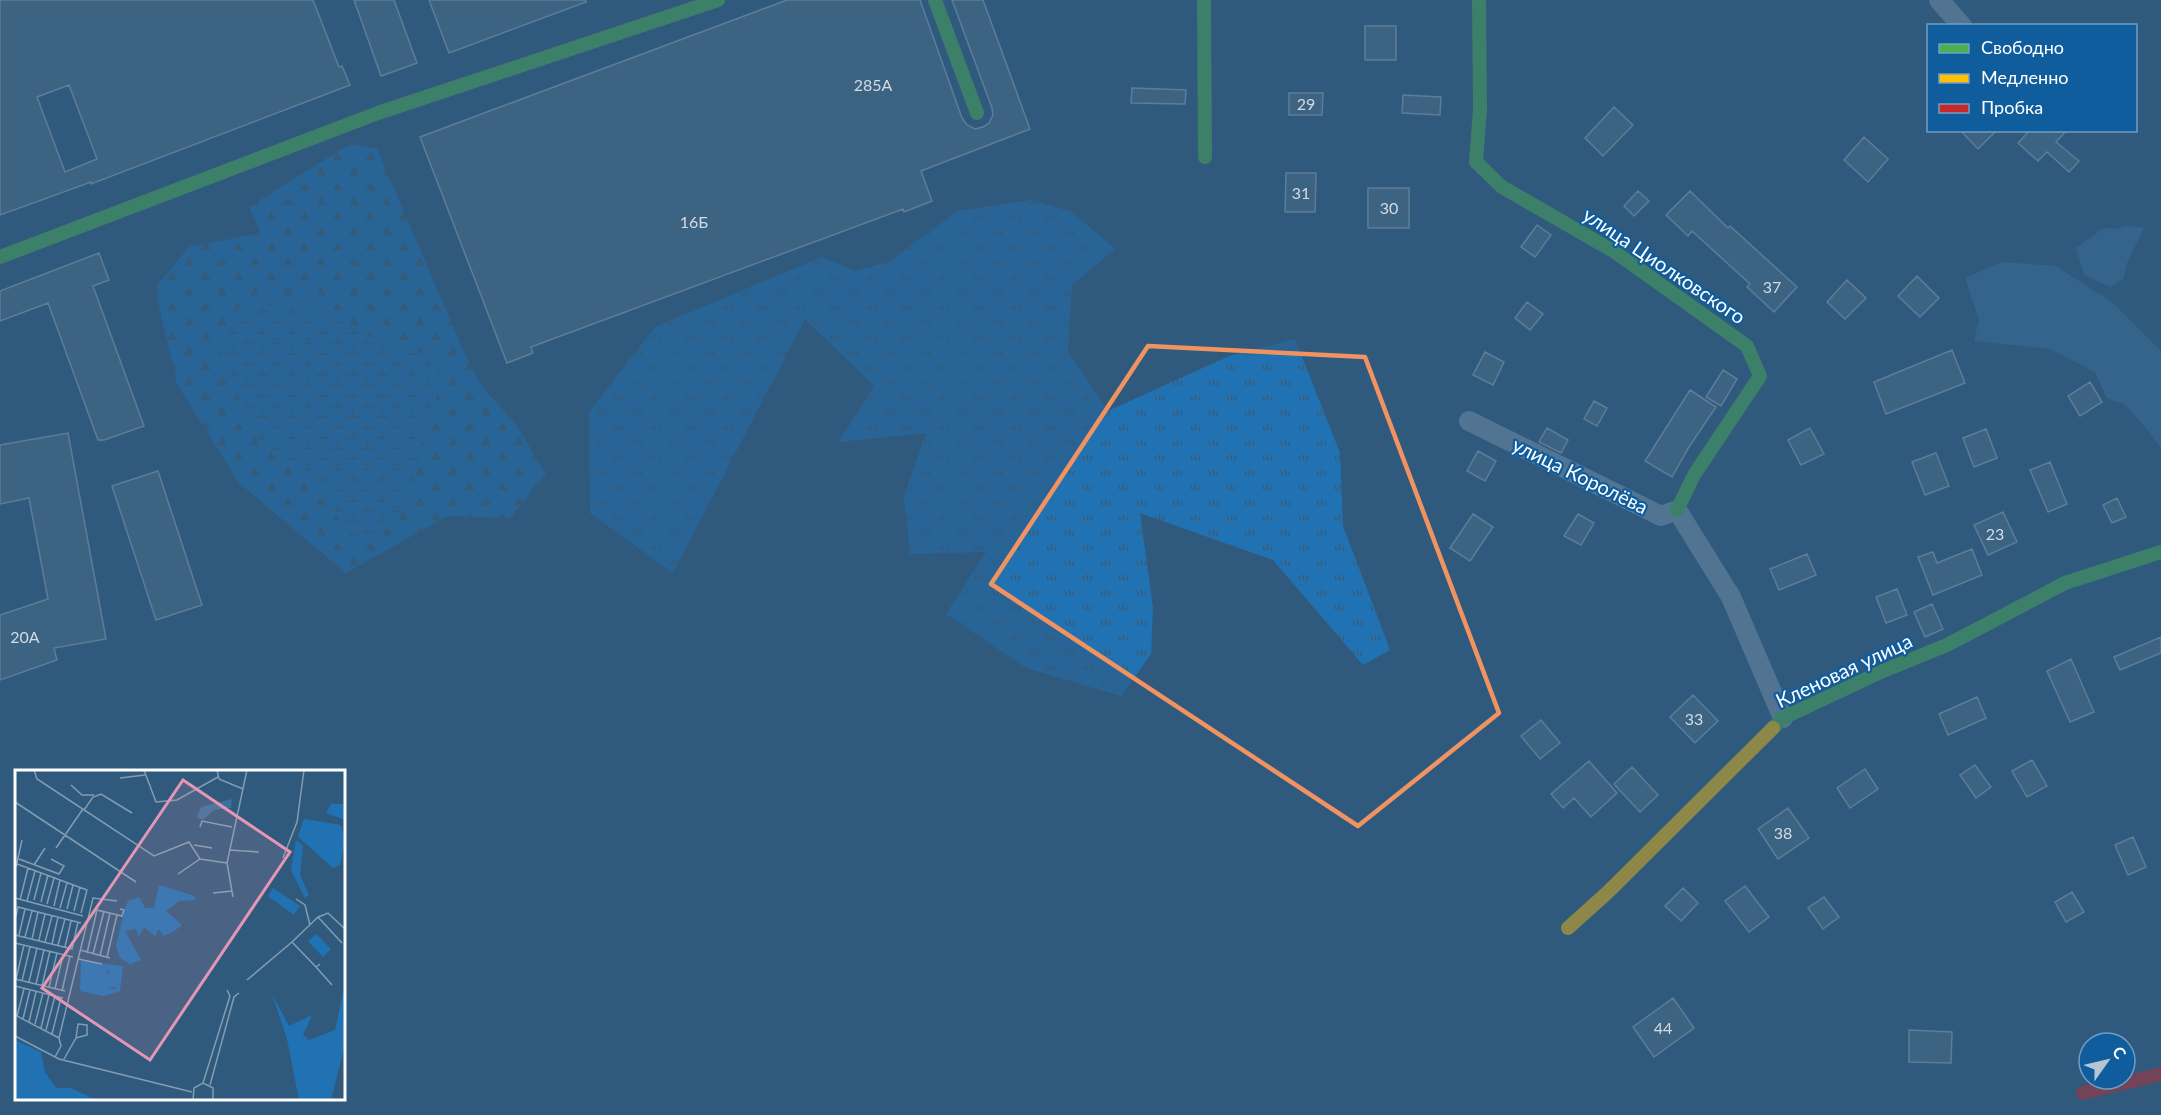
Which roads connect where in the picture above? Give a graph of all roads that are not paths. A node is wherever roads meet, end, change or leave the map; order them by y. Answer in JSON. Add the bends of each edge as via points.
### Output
{"nodes":[{"id":1,"x":718,"y":0,"type":"edge"},
{"id":2,"x":935,"y":0,"type":"edge"},
{"id":3,"x":1204,"y":0,"type":"edge"},
{"id":4,"x":1479,"y":0,"type":"edge"},
{"id":5,"x":1939,"y":0,"type":"edge"},
{"id":6,"x":1960,"y":24,"type":"edge"},
{"id":7,"x":977,"y":113,"type":"dead end"},
{"id":8,"x":1205,"y":157,"type":"dead end"},
{"id":9,"x":0,"y":257,"type":"edge"},
{"id":10,"x":1469,"y":421,"type":"dead end"},
{"id":11,"x":1677,"y":510,"type":"junction"},
{"id":12,"x":2161,"y":552,"type":"edge"},
{"id":13,"x":1783,"y":718,"type":"junction"},
{"id":14,"x":1568,"y":928,"type":"dead end"},
{"id":15,"x":2161,"y":1074,"type":"edge"},
{"id":16,"x":2083,"y":1093,"type":"dead end"}],
"edges":[{"from":1,"to":9,"type":"street","via":[[378,113]]},
{"from":2,"to":7,"type":"street"},
{"from":3,"to":8,"type":"street"},
{"from":4,"to":11,"type":"street","name":"улица Циолковского","via":[[1480,109],[1476,162],[1502,187],[1615,252],[1747,346],[1760,376],[1684,490]]},
{"from":5,"to":6,"type":"street"},
{"from":10,"to":11,"type":"street","name":"улица Королёва","via":[[1661,516]]},
{"from":11,"to":13,"type":"street","name":"улица Королёва","via":[[1731,597]]},
{"from":12,"to":13,"type":"street","name":"Кленовая улица","via":[[2065,582],[1947,645]]},
{"from":13,"to":14,"type":"street","name":"Кленовая улица"},
{"from":15,"to":16,"type":"street"}]}
